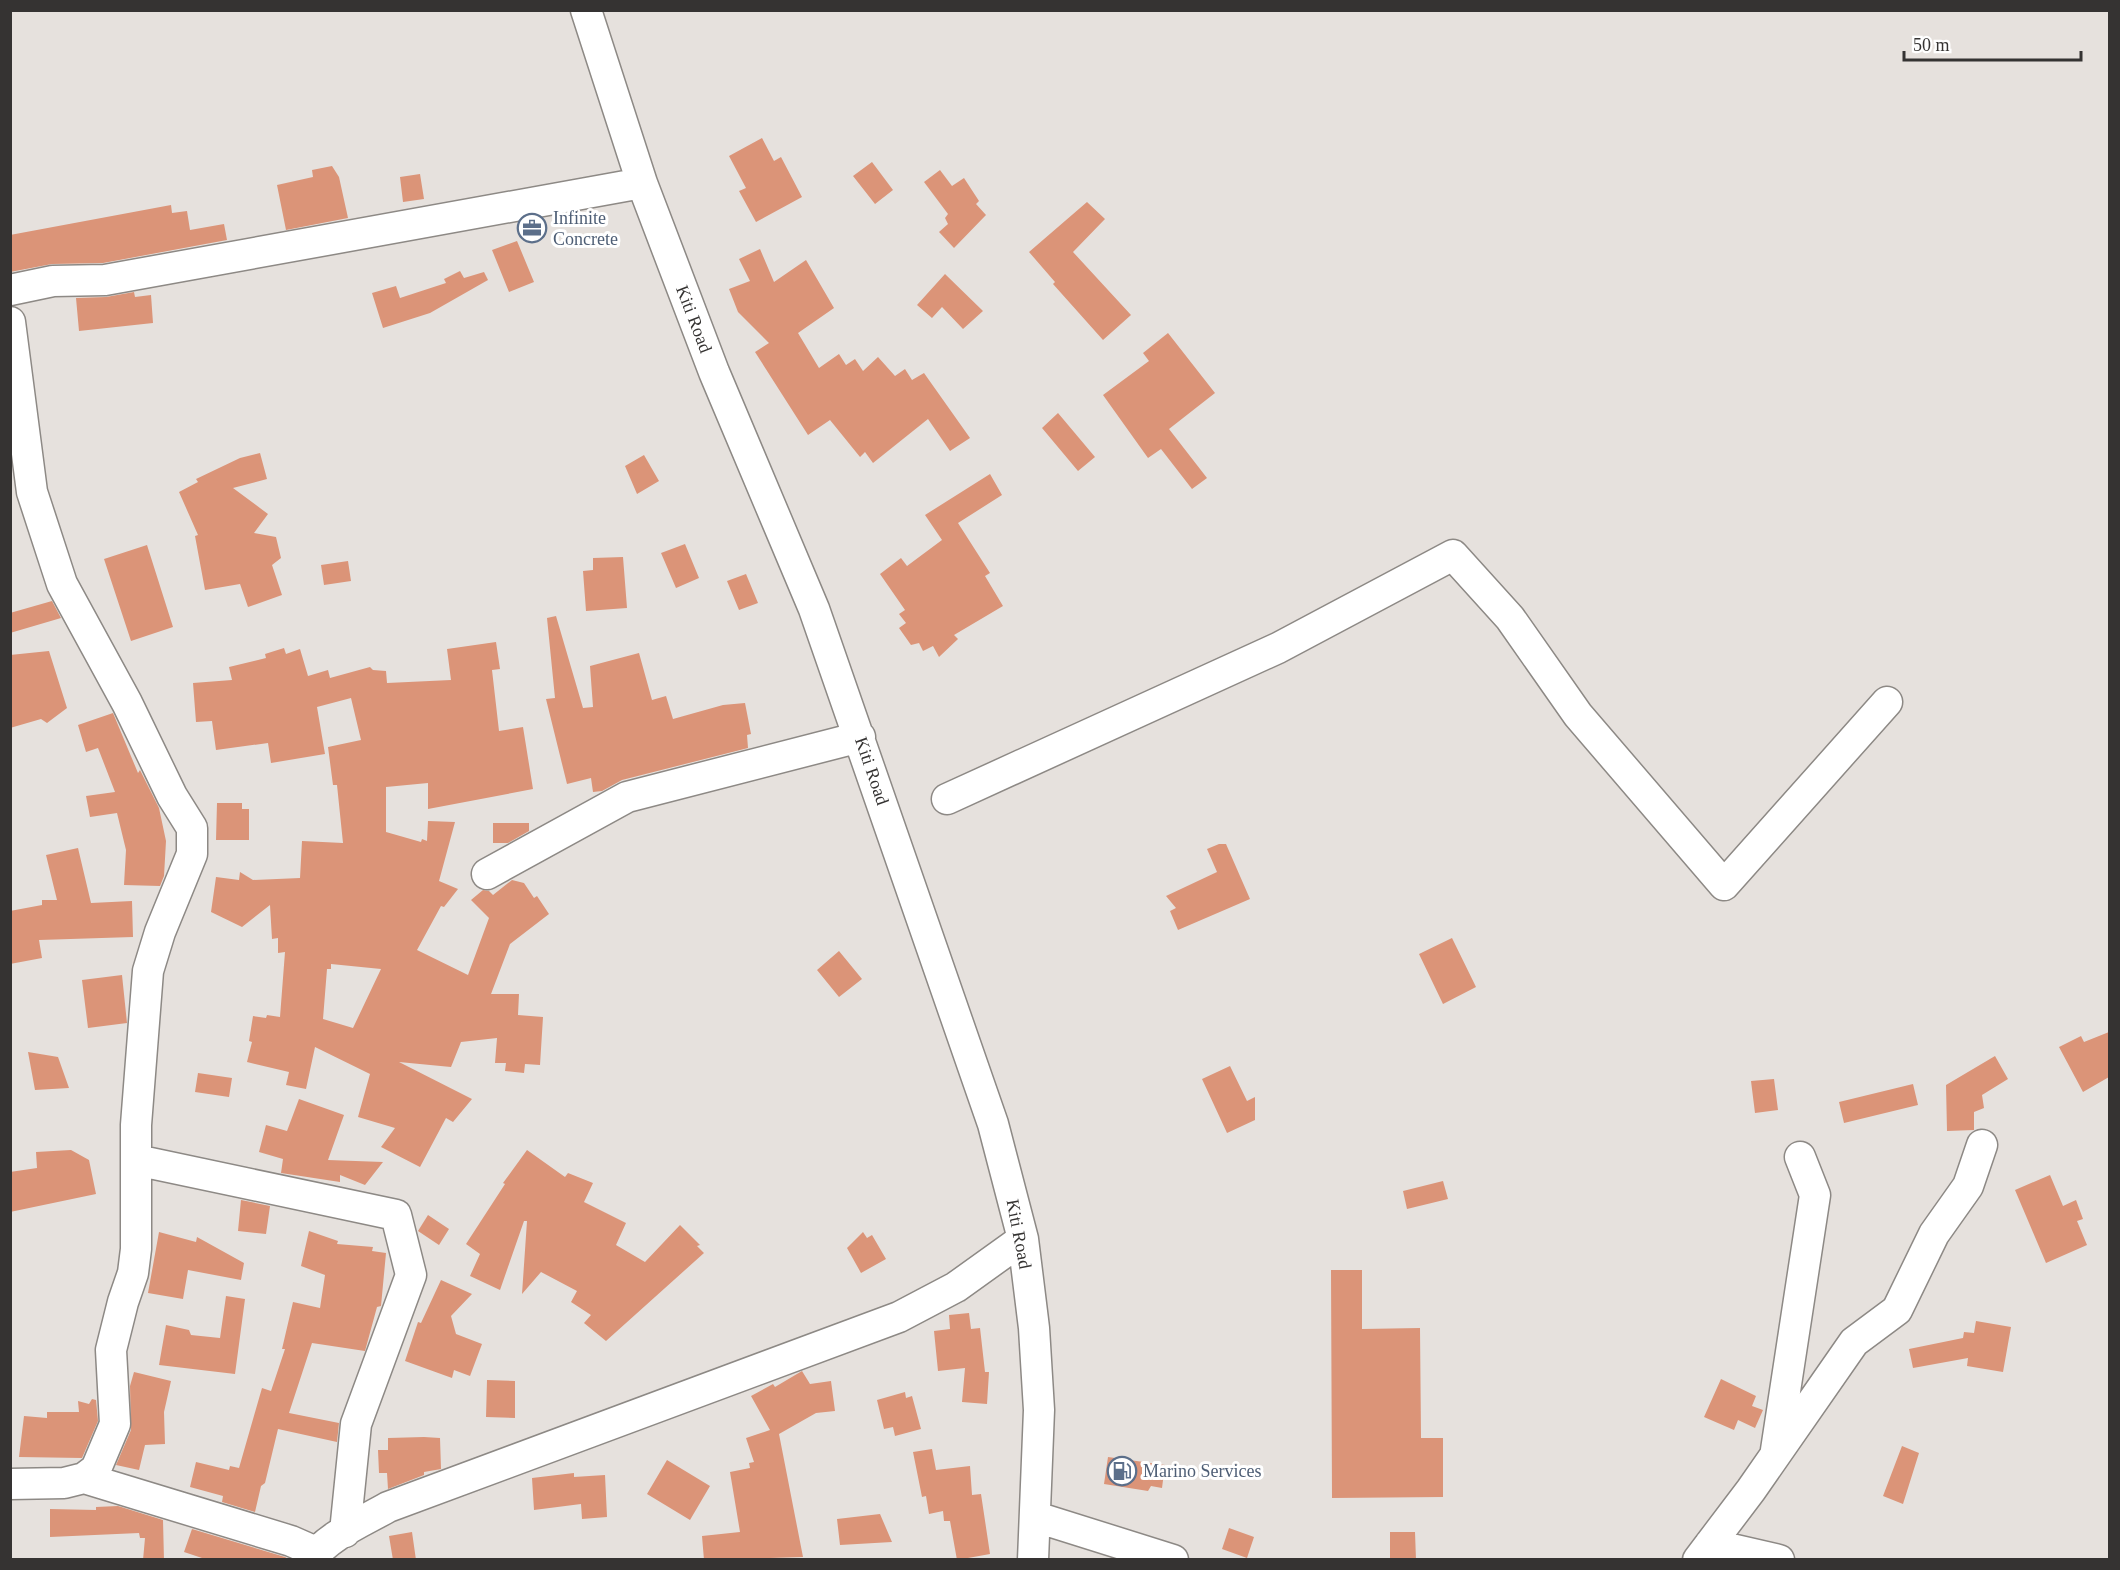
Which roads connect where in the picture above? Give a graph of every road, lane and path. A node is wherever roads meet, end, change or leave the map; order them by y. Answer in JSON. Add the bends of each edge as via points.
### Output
{"nodes":[{"id":1,"x":586,"y":10,"type":"edge"},
{"id":2,"x":642,"y":183,"type":"junction"},
{"id":3,"x":10,"y":290,"type":"edge"},
{"id":4,"x":10,"y":322,"type":"edge"},
{"id":5,"x":1887,"y":702,"type":"dead end"},
{"id":6,"x":860,"y":737,"type":"junction"},
{"id":7,"x":947,"y":799,"type":"dead end"},
{"id":8,"x":487,"y":874,"type":"dead end"},
{"id":9,"x":1982,"y":1144,"type":"dead end"},
{"id":10,"x":1800,"y":1157,"type":"dead end"},
{"id":11,"x":136,"y":1160,"type":"junction"},
{"id":12,"x":1023,"y":1239,"type":"junction"},
{"id":13,"x":1775,"y":1456,"type":"junction"},
{"id":14,"x":84,"y":1478,"type":"junction"},
{"id":15,"x":10,"y":1484,"type":"edge"},
{"id":16,"x":1036,"y":1517,"type":"junction"},
{"id":17,"x":345,"y":1532,"type":"junction"},
{"id":18,"x":1704,"y":1552,"type":"edge"},
{"id":19,"x":314,"y":1556,"type":"edge"},
{"id":20,"x":1033,"y":1560,"type":"edge"},
{"id":21,"x":1173,"y":1560,"type":"edge"},
{"id":22,"x":1779,"y":1560,"type":"edge"}],
"edges":[{"from":1,"to":2,"type":"street","name":"Kiti Road"},
{"from":2,"to":3,"type":"street","via":[[105,280],[53,281]]},
{"from":2,"to":6,"type":"street","name":"Kiti Road","via":[[714,372],[814,609]]},
{"from":4,"to":11,"type":"street","via":[[32,492],[62,584],[192,828],[192,854],[148,972]]},
{"from":5,"to":7,"type":"street","via":[[1724,885],[1578,715],[1510,618],[1453,555],[1278,648]]},
{"from":6,"to":8,"type":"street","via":[[627,797]]},
{"from":6,"to":12,"type":"street","name":"Kiti Road","via":[[989,1113]]},
{"from":9,"to":13,"type":"street","via":[[1968,1186],[1934,1234],[1897,1310],[1854,1342]]},
{"from":10,"to":13,"type":"street","via":[[1815,1195]]},
{"from":11,"to":14,"type":"street","via":[[133,1274],[111,1350],[115,1424],[96,1469]]},
{"from":11,"to":17,"type":"street","via":[[396,1215],[411,1275],[356,1424]]},
{"from":12,"to":16,"type":"street","name":"Kiti Road","via":[[1039,1410]]},
{"from":12,"to":17,"type":"street","via":[[956,1287],[899,1317],[388,1507]]},
{"from":13,"to":18,"type":"street"},
{"from":14,"to":15,"type":"street","via":[[64,1483]]},
{"from":14,"to":19,"type":"street","via":[[291,1541]]},
{"from":16,"to":20,"type":"street","name":"Kiti Road"},
{"from":16,"to":21,"type":"street"},
{"from":17,"to":19,"type":"street"},
{"from":18,"to":22,"type":"street"}]}
